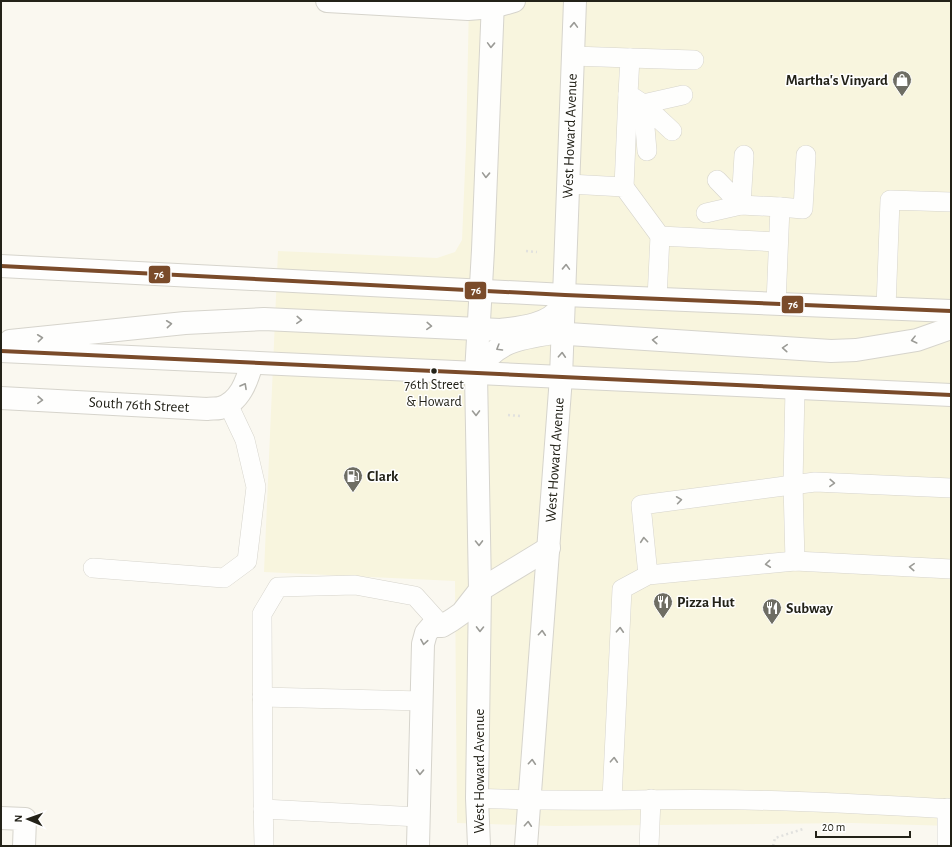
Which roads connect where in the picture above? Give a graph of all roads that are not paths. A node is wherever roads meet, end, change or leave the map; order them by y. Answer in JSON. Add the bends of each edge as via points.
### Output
{"nodes":[{"id":1,"x":327,"y":1,"type":"edge"},
{"id":2,"x":514,"y":1,"type":"edge"},
{"id":3,"x":574,"y":1,"type":"edge"},
{"id":4,"x":493,"y":4,"type":"edge"},
{"id":5,"x":573,"y":56,"type":"junction"},
{"id":6,"x":630,"y":58,"type":"junction"},
{"id":7,"x":694,"y":60,"type":"dead end"},
{"id":8,"x":683,"y":95,"type":"dead end"},
{"id":9,"x":635,"y":99,"type":"junction"},
{"id":10,"x":672,"y":130,"type":"dead end"},
{"id":11,"x":647,"y":151,"type":"dead end"},
{"id":12,"x":744,"y":155,"type":"dead end"},
{"id":13,"x":806,"y":155,"type":"dead end"},
{"id":14,"x":717,"y":180,"type":"dead end"},
{"id":15,"x":569,"y":184,"type":"junction"},
{"id":16,"x":624,"y":187,"type":"junction"},
{"id":17,"x":951,"y":202,"type":"edge"},
{"id":18,"x":741,"y":205,"type":"junction"},
{"id":19,"x":780,"y":207,"type":"junction"},
{"id":20,"x":706,"y":213,"type":"dead end"},
{"id":21,"x":660,"y":236,"type":"junction"},
{"id":22,"x":778,"y":242,"type":"junction"},
{"id":23,"x":1,"y":266,"type":"edge"},
{"id":24,"x":481,"y":291,"type":"junction"},
{"id":25,"x":565,"y":295,"type":"junction"},
{"id":26,"x":657,"y":299,"type":"junction"},
{"id":27,"x":776,"y":304,"type":"junction"},
{"id":28,"x":886,"y":308,"type":"junction"},
{"id":29,"x":951,"y":311,"type":"edge"},
{"id":30,"x":951,"y":328,"type":"edge"},
{"id":31,"x":478,"y":329,"type":"junction"},
{"id":32,"x":563,"y":334,"type":"junction"},
{"id":33,"x":1,"y":342,"type":"edge"},
{"id":34,"x":1,"y":351,"type":"edge"},
{"id":35,"x":252,"y":363,"type":"junction"},
{"id":36,"x":476,"y":374,"type":"junction"},
{"id":37,"x":561,"y":377,"type":"junction"},
{"id":38,"x":795,"y":388,"type":"junction"},
{"id":39,"x":951,"y":395,"type":"edge"},
{"id":40,"x":1,"y":398,"type":"edge"},
{"id":41,"x":228,"y":404,"type":"junction"},
{"id":42,"x":794,"y":484,"type":"junction"},
{"id":43,"x":951,"y":488,"type":"edge"},
{"id":44,"x":549,"y":548,"type":"junction"},
{"id":45,"x":796,"y":561,"type":"junction"},
{"id":46,"x":94,"y":568,"type":"dead end"},
{"id":47,"x":951,"y":569,"type":"edge"},
{"id":48,"x":648,"y":575,"type":"junction"},
{"id":49,"x":480,"y":590,"type":"junction"},
{"id":50,"x":442,"y":626,"type":"junction"},
{"id":51,"x":262,"y":696,"type":"junction"},
{"id":52,"x":422,"y":701,"type":"junction"},
{"id":53,"x":478,"y":798,"type":"junction"},
{"id":54,"x":612,"y":799,"type":"junction"},
{"id":55,"x":651,"y":799,"type":"junction"},
{"id":56,"x":529,"y":801,"type":"junction"},
{"id":57,"x":949,"y":808,"type":"edge"},
{"id":58,"x":263,"y":809,"type":"junction"},
{"id":59,"x":418,"y":817,"type":"junction"},
{"id":60,"x":1,"y":818,"type":"edge"},
{"id":61,"x":24,"y":846,"type":"edge"},
{"id":62,"x":264,"y":846,"type":"edge"},
{"id":63,"x":418,"y":846,"type":"edge"},
{"id":64,"x":479,"y":846,"type":"edge"},
{"id":65,"x":526,"y":846,"type":"edge"},
{"id":66,"x":649,"y":846,"type":"edge"},
{"id":67,"x":947,"y":846,"type":"edge"}],
"edges":[{"from":1,"to":4,"type":"main road","via":[[468,9]]},
{"from":2,"to":4,"type":"main road"},
{"from":5,"to":3,"type":"main road","name":"West Howard Avenue","one_way":true},
{"from":4,"to":24,"type":"main road","name":"West Howard Avenue","one_way":true},
{"from":5,"to":6,"type":"lane"},
{"from":5,"to":15,"type":"main road","name":"West Howard Avenue"},
{"from":6,"to":7,"type":"lane"},
{"from":6,"to":9,"type":"lane"},
{"from":8,"to":9,"type":"lane"},
{"from":9,"to":10,"type":"lane"},
{"from":9,"to":11,"type":"lane"},
{"from":9,"to":16,"type":"lane"},
{"from":12,"to":18,"type":"lane"},
{"from":13,"to":19,"type":"lane","via":[[803,209]]},
{"from":14,"to":18,"type":"lane"},
{"from":15,"to":16,"type":"lane"},
{"from":25,"to":15,"type":"main road","name":"West Howard Avenue","one_way":true},
{"from":16,"to":21,"type":"lane"},
{"from":17,"to":28,"type":"lane","via":[[890,200]]},
{"from":18,"to":19,"type":"lane"},
{"from":18,"to":20,"type":"lane"},
{"from":19,"to":22,"type":"lane"},
{"from":21,"to":22,"type":"lane"},
{"from":21,"to":26,"type":"lane"},
{"from":22,"to":27,"type":"lane"},
{"from":23,"to":24,"type":"main road"},
{"from":24,"to":25,"type":"main road"},
{"from":24,"to":31,"type":"main road","name":"West Howard Avenue"},
{"from":25,"to":26,"type":"main road"},
{"from":25,"to":31,"type":"main road","via":[[560,308],[544,321],[520,328]]},
{"from":25,"to":32,"type":"main road","name":"West Howard Avenue"},
{"from":26,"to":27,"type":"main road"},
{"from":27,"to":28,"type":"main road"},
{"from":28,"to":29,"type":"main road"},
{"from":30,"to":32,"type":"main road","one_way":true,"via":[[910,341],[856,350],[831,351]]},
{"from":33,"to":31,"type":"main road","one_way":true,"via":[[185,323],[264,318]]},
{"from":31,"to":36,"type":"main road","name":"West Howard Avenue"},
{"from":32,"to":36,"type":"main road","one_way":true,"via":[[533,336],[504,345],[489,354]]},
{"from":37,"to":32,"type":"main road","name":"West Howard Avenue","one_way":true},
{"from":34,"to":35,"type":"main road"},
{"from":35,"to":36,"type":"main road"},
{"from":41,"to":35,"type":"main road","one_way":true,"via":[[242,390]]},
{"from":36,"to":37,"type":"main road"},
{"from":36,"to":49,"type":"main road","name":"West Howard Avenue","one_way":true},
{"from":37,"to":38,"type":"main road"},
{"from":37,"to":44,"type":"main road","name":"West Howard Avenue"},
{"from":38,"to":39,"type":"main road"},
{"from":38,"to":42,"type":"lane"},
{"from":40,"to":41,"type":"main road","name":"South 76th Street","one_way":true,"via":[[207,409]]},
{"from":41,"to":46,"type":"lane","via":[[245,440],[256,487],[247,561],[224,578]]},
{"from":42,"to":43,"type":"lane","one_way":true,"via":[[815,482]]},
{"from":42,"to":45,"type":"lane"},
{"from":48,"to":42,"type":"lane","one_way":true,"via":[[641,505]]},
{"from":44,"to":49,"type":"main road"},
{"from":56,"to":44,"type":"main road","name":"West Howard Avenue","one_way":true},
{"from":47,"to":45,"type":"lane","one_way":true},
{"from":45,"to":48,"type":"lane","one_way":true},
{"from":54,"to":48,"type":"lane","one_way":true,"via":[[622,589]]},
{"from":49,"to":50,"type":"main road","via":[[462,613]]},
{"from":49,"to":53,"type":"main road","name":"West Howard Avenue","one_way":true},
{"from":50,"to":51,"type":"lane","via":[[415,596],[355,585],[278,587],[262,614]]},
{"from":50,"to":52,"type":"main road","one_way":true,"via":[[432,626],[426,633]]},
{"from":51,"to":52,"type":"lane"},
{"from":51,"to":58,"type":"lane"},
{"from":52,"to":59,"type":"main road","one_way":true},
{"from":53,"to":56,"type":"lane"},
{"from":53,"to":64,"type":"main road","name":"West Howard Avenue"},
{"from":54,"to":55,"type":"lane"},
{"from":54,"to":56,"type":"lane"},
{"from":55,"to":57,"type":"lane"},
{"from":55,"to":66,"type":"lane"},
{"from":65,"to":56,"type":"main road","name":"West Howard Avenue","one_way":true},
{"from":57,"to":67,"type":"lane"},
{"from":58,"to":59,"type":"lane"},
{"from":58,"to":62,"type":"lane"},
{"from":59,"to":63,"type":"main road"},
{"from":60,"to":61,"type":"main road","via":[[25,819]]}]}
